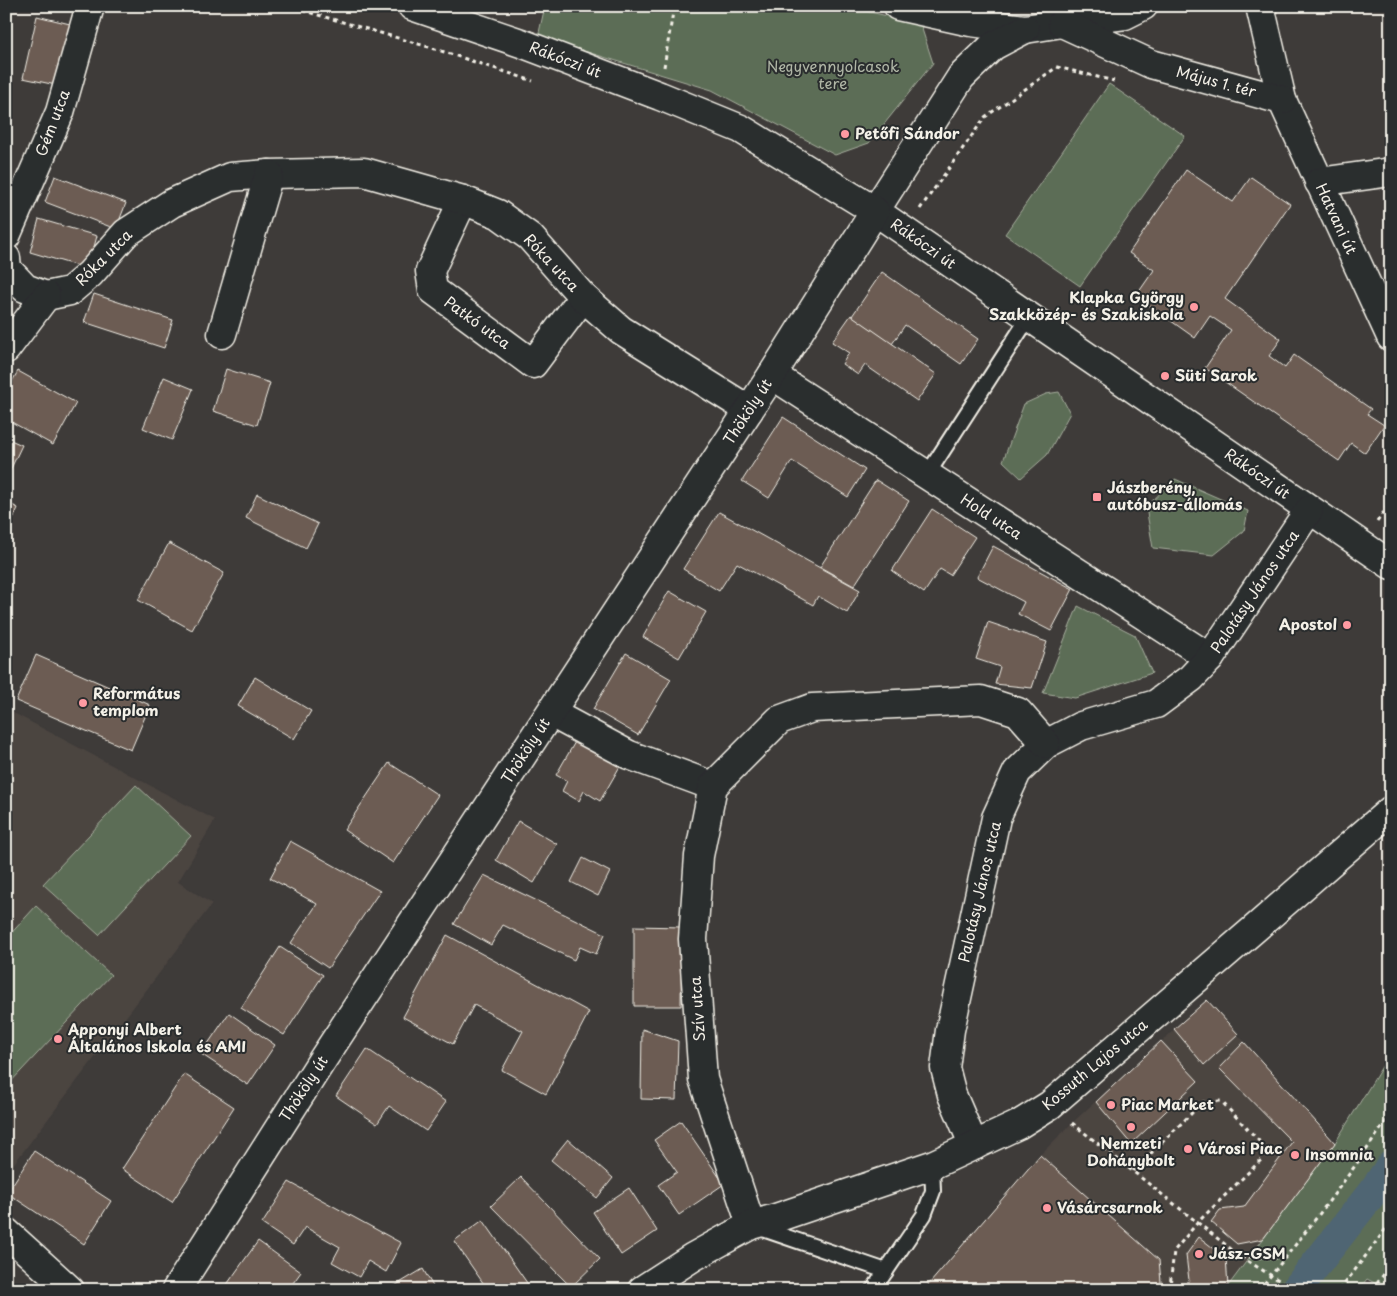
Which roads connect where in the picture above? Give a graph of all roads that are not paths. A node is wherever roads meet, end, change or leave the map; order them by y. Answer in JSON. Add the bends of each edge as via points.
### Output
{"nodes":[{"id":1,"x":90,"y":6,"type":"edge"},
{"id":2,"x":412,"y":6,"type":"edge"},
{"id":3,"x":898,"y":6,"type":"edge"},
{"id":4,"x":1143,"y":6,"type":"edge"},
{"id":5,"x":1260,"y":6,"type":"edge"},
{"id":6,"x":1062,"y":23,"type":"junction"},
{"id":7,"x":1025,"y":29,"type":"junction"},
{"id":8,"x":1282,"y":100,"type":"junction"},
{"id":9,"x":1391,"y":172,"type":"edge"},
{"id":10,"x":269,"y":174,"type":"junction"},
{"id":11,"x":1319,"y":182,"type":"junction"},
{"id":12,"x":463,"y":200,"type":"junction"},
{"id":13,"x":875,"y":211,"type":"junction"},
{"id":14,"x":6,"y":236,"type":"edge"},
{"id":15,"x":6,"y":258,"type":"edge"},
{"id":16,"x":46,"y":296,"type":"junction"},
{"id":17,"x":583,"y":297,"type":"junction"},
{"id":18,"x":1029,"y":317,"type":"junction"},
{"id":19,"x":222,"y":334,"type":"dead end"},
{"id":20,"x":1391,"y":336,"type":"edge"},
{"id":21,"x":6,"y":349,"type":"edge"},
{"id":22,"x":772,"y":375,"type":"junction"},
{"id":23,"x":749,"y":410,"type":"junction"},
{"id":24,"x":927,"y":475,"type":"junction"},
{"id":25,"x":1309,"y":510,"type":"junction"},
{"id":26,"x":1391,"y":565,"type":"edge"},
{"id":27,"x":1210,"y":658,"type":"junction"},
{"id":28,"x":551,"y":713,"type":"junction"},
{"id":29,"x":1046,"y":744,"type":"junction"},
{"id":30,"x":713,"y":786,"type":"junction"},
{"id":31,"x":1391,"y":810,"type":"edge"},
{"id":32,"x":974,"y":1146,"type":"junction"},
{"id":33,"x":932,"y":1165,"type":"junction"},
{"id":34,"x":751,"y":1226,"type":"junction"},
{"id":35,"x":6,"y":1232,"type":"edge"},
{"id":36,"x":886,"y":1271,"type":"junction"},
{"id":37,"x":70,"y":1290,"type":"edge"},
{"id":38,"x":176,"y":1290,"type":"edge"},
{"id":39,"x":642,"y":1290,"type":"edge"},
{"id":40,"x":873,"y":1290,"type":"edge"}],
"edges":[{"from":1,"to":14,"type":"street","name":"Gém utca","via":[[60,112]]},
{"from":2,"to":13,"type":"street","name":"Rákóczi út","via":[[521,43],[741,130]]},
{"from":3,"to":7,"type":"street","via":[[971,22]]},
{"from":4,"to":6,"type":"street","via":[[1125,15]]},
{"from":5,"to":8,"type":"street","name":"Május 1. tér"},
{"from":6,"to":7,"type":"street"},
{"from":6,"to":8,"type":"street","name":"Május 1. tér","via":[[1151,64]]},
{"from":7,"to":13,"type":"street","name":"Thököly út","via":[[993,46],[961,77]]},
{"from":8,"to":11,"type":"street","name":"Hatvani út"},
{"from":9,"to":11,"type":"street"},
{"from":10,"to":12,"type":"street","name":"Róka utca","via":[[364,172]]},
{"from":10,"to":16,"type":"street","name":"Róka utca","via":[[230,176],[172,203],[126,233],[90,274],[70,291]]},
{"from":10,"to":19,"type":"street"},
{"from":11,"to":20,"type":"street","name":"Hatvani út"},
{"from":12,"to":17,"type":"street","name":"Róka utca","via":[[498,214],[530,237]]},
{"from":12,"to":17,"type":"street","name":"Patkó utca","via":[[430,271],[433,290],[533,364]]},
{"from":13,"to":18,"type":"street","name":"Rákóczi út"},
{"from":13,"to":22,"type":"street","name":"Thököly út"},
{"from":15,"to":16,"type":"street","via":[[7,269],[25,288]]},
{"from":16,"to":21,"type":"street"},
{"from":17,"to":23,"type":"street","name":"Róka utca","via":[[622,330]]},
{"from":18,"to":24,"type":"lane"},
{"from":18,"to":25,"type":"street","name":"Rákóczi út"},
{"from":22,"to":23,"type":"street","name":"Thököly út"},
{"from":22,"to":24,"type":"street","name":"Hold utca"},
{"from":23,"to":28,"type":"street","name":"Thököly út"},
{"from":24,"to":27,"type":"street","name":"Hold utca"},
{"from":25,"to":26,"type":"street","name":"Rákóczi út"},
{"from":25,"to":27,"type":"street","name":"Palotásy János utca"},
{"from":27,"to":29,"type":"street","name":"Palotásy János utca","via":[[1191,678],[1156,704],[1081,726]]},
{"from":28,"to":30,"type":"street","via":[[629,755]]},
{"from":28,"to":38,"type":"street","name":"Thököly út","via":[[321,1062]]},
{"from":29,"to":30,"type":"street","via":[[1018,712],[981,700],[812,708],[780,720]]},
{"from":29,"to":32,"type":"street","name":"Palotásy János utca","via":[[1017,772],[996,818],[950,1030],[945,1068],[952,1095]]},
{"from":30,"to":34,"type":"street","name":"Szív utca","via":[[699,856],[693,939],[703,1079]]},
{"from":31,"to":32,"type":"street","name":"Kossuth Lajos utca","via":[[1050,1105]]},
{"from":32,"to":33,"type":"street","name":"Kossuth Lajos utca"},
{"from":33,"to":34,"type":"street","name":"Kossuth Lajos utca"},
{"from":33,"to":36,"type":"lane","via":[[932,1191],[924,1215]]},
{"from":34,"to":36,"type":"lane"},
{"from":34,"to":39,"type":"street","name":"Kossuth Lajos utca","via":[[693,1257]]},
{"from":35,"to":37,"type":"street"},
{"from":36,"to":40,"type":"lane"}]}
